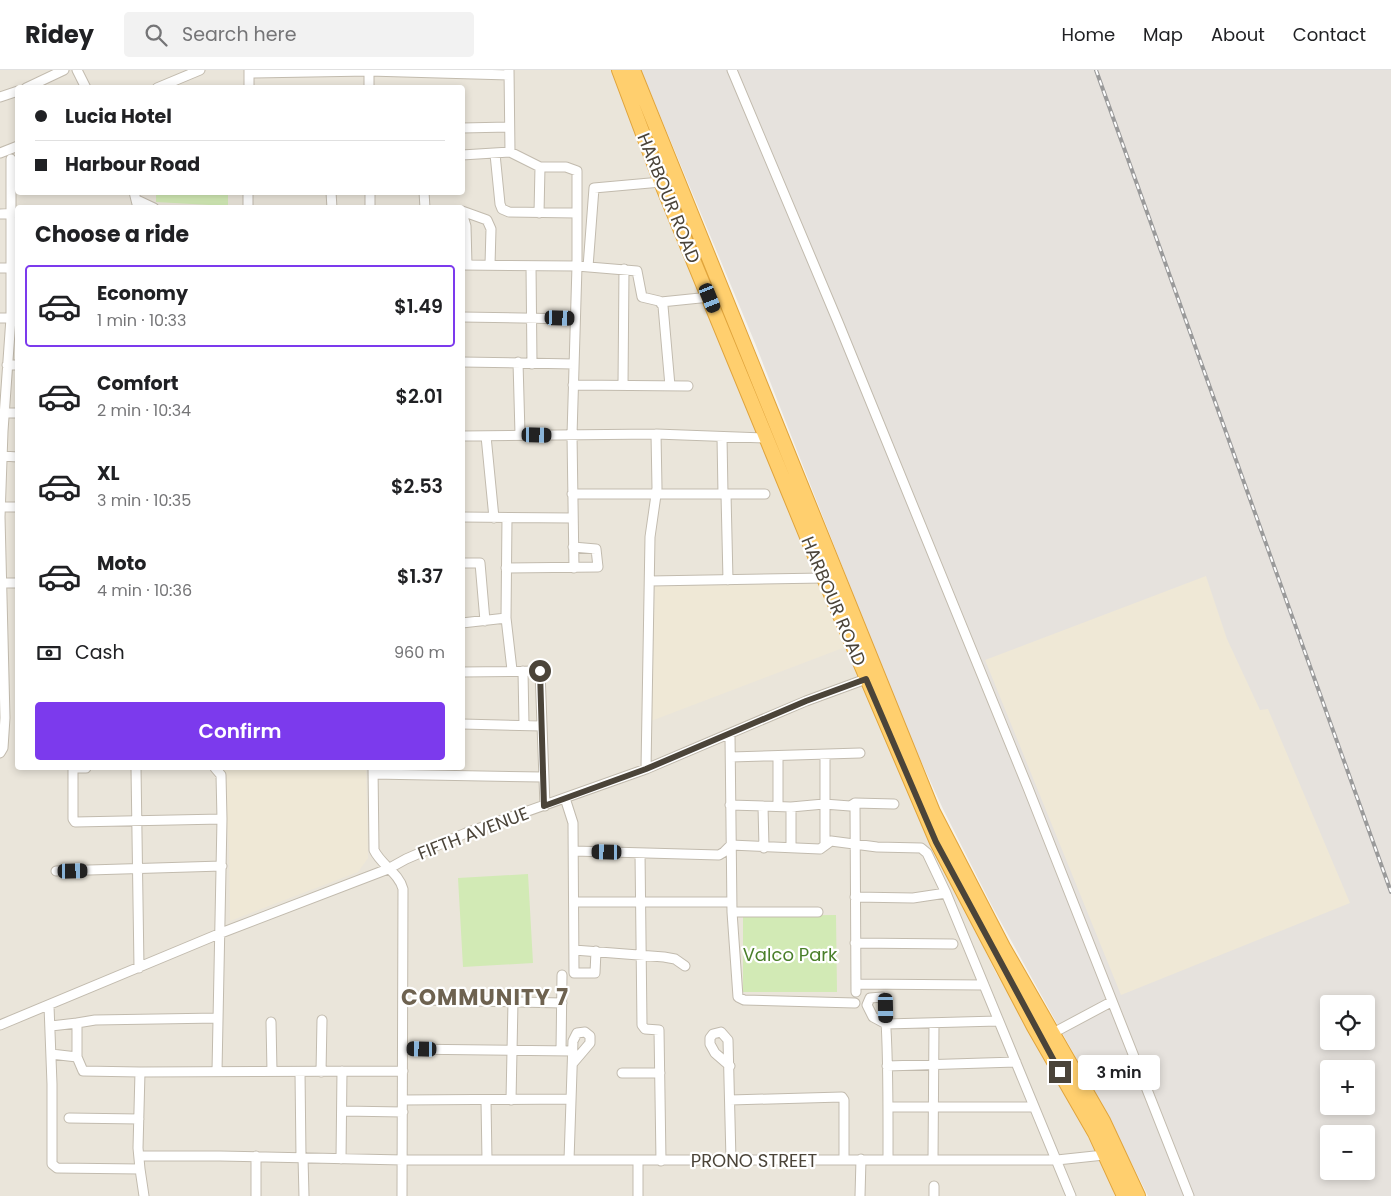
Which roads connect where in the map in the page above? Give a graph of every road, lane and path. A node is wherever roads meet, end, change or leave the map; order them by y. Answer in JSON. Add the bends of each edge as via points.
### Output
{"nodes":[{"id":1,"x":64,"y":70,"type":"edge"},
{"id":2,"x":77,"y":70,"type":"edge"},
{"id":3,"x":200,"y":70,"type":"edge"},
{"id":4,"x":369,"y":70,"type":"edge"},
{"id":5,"x":618,"y":70,"type":"edge"},
{"id":6,"x":633,"y":70,"type":"edge"},
{"id":7,"x":732,"y":70,"type":"edge"},
{"id":8,"x":249,"y":72,"type":"edge"},
{"id":9,"x":509,"y":72,"type":"edge"},
{"id":10,"x":32,"y":85,"type":"edge"},
{"id":11,"x":84,"y":85,"type":"edge"},
{"id":12,"x":164,"y":85,"type":"edge"},
{"id":13,"x":249,"y":85,"type":"edge"},
{"id":14,"x":369,"y":85,"type":"edge"},
{"id":15,"x":15,"y":92,"type":"edge"},
{"id":16,"x":0,"y":97,"type":"edge"},
{"id":17,"x":465,"y":128,"type":"edge"},
{"id":18,"x":509,"y":128,"type":"junction"},
{"id":19,"x":15,"y":147,"type":"edge"},
{"id":20,"x":510,"y":152,"type":"junction"},
{"id":21,"x":0,"y":153,"type":"edge"},
{"id":22,"x":496,"y":154,"type":"junction"},
{"id":23,"x":465,"y":155,"type":"edge"},
{"id":24,"x":11,"y":159,"type":"dead end"},
{"id":25,"x":540,"y":167,"type":"junction"},
{"id":26,"x":661,"y":182,"type":"junction"},
{"id":27,"x":14,"y":213,"type":"edge"},
{"id":28,"x":465,"y":213,"type":"edge"},
{"id":29,"x":539,"y":213,"type":"junction"},
{"id":30,"x":576,"y":213,"type":"junction"},
{"id":31,"x":0,"y":214,"type":"edge"},
{"id":32,"x":465,"y":222,"type":"edge"},
{"id":33,"x":465,"y":265,"type":"edge"},
{"id":34,"x":490,"y":265,"type":"junction"},
{"id":35,"x":531,"y":266,"type":"junction"},
{"id":36,"x":577,"y":266,"type":"junction"},
{"id":37,"x":588,"y":267,"type":"junction"},
{"id":38,"x":0,"y":268,"type":"edge"},
{"id":39,"x":14,"y":268,"type":"edge"},
{"id":40,"x":624,"y":269,"type":"junction"},
{"id":41,"x":710,"y":298,"type":"junction"},
{"id":42,"x":661,"y":302,"type":"junction"},
{"id":43,"x":465,"y":317,"type":"edge"},
{"id":44,"x":531,"y":317,"type":"junction"},
{"id":45,"x":0,"y":318,"type":"edge"},
{"id":46,"x":14,"y":318,"type":"edge"},
{"id":47,"x":574,"y":319,"type":"junction"},
{"id":48,"x":465,"y":362,"type":"edge"},
{"id":49,"x":518,"y":362,"type":"junction"},
{"id":50,"x":532,"y":364,"type":"junction"},
{"id":51,"x":574,"y":364,"type":"junction"},
{"id":52,"x":7,"y":365,"type":"junction"},
{"id":53,"x":15,"y":365,"type":"edge"},
{"id":54,"x":573,"y":385,"type":"junction"},
{"id":55,"x":623,"y":385,"type":"junction"},
{"id":56,"x":670,"y":386,"type":"junction"},
{"id":57,"x":688,"y":386,"type":"dead end"},
{"id":58,"x":4,"y":413,"type":"junction"},
{"id":59,"x":15,"y":413,"type":"edge"},
{"id":60,"x":1,"y":432,"type":"edge"},
{"id":61,"x":520,"y":434,"type":"junction"},
{"id":62,"x":656,"y":434,"type":"junction"},
{"id":63,"x":572,"y":435,"type":"junction"},
{"id":64,"x":465,"y":436,"type":"edge"},
{"id":65,"x":486,"y":436,"type":"junction"},
{"id":66,"x":722,"y":437,"type":"junction"},
{"id":67,"x":767,"y":438,"type":"junction"},
{"id":68,"x":2,"y":451,"type":"edge"},
{"id":69,"x":15,"y":455,"type":"edge"},
{"id":70,"x":572,"y":494,"type":"junction"},
{"id":71,"x":656,"y":494,"type":"junction"},
{"id":72,"x":724,"y":494,"type":"junction"},
{"id":73,"x":765,"y":494,"type":"dead end"},
{"id":74,"x":1,"y":507,"type":"edge"},
{"id":75,"x":15,"y":507,"type":"edge"},
{"id":76,"x":465,"y":517,"type":"edge"},
{"id":77,"x":494,"y":518,"type":"junction"},
{"id":78,"x":507,"y":518,"type":"junction"},
{"id":79,"x":572,"y":518,"type":"junction"},
{"id":80,"x":573,"y":547,"type":"junction"},
{"id":81,"x":465,"y":563,"type":"edge"},
{"id":82,"x":0,"y":564,"type":"edge"},
{"id":83,"x":506,"y":568,"type":"junction"},
{"id":84,"x":574,"y":568,"type":"junction"},
{"id":85,"x":824,"y":578,"type":"junction"},
{"id":86,"x":728,"y":580,"type":"junction"},
{"id":87,"x":650,"y":581,"type":"junction"},
{"id":88,"x":15,"y":582,"type":"edge"},
{"id":89,"x":1,"y":583,"type":"edge"},
{"id":90,"x":506,"y":618,"type":"junction"},
{"id":91,"x":485,"y":621,"type":"junction"},
{"id":92,"x":465,"y":623,"type":"edge"},
{"id":93,"x":1,"y":657,"type":"edge"},
{"id":94,"x":512,"y":670,"type":"junction"},
{"id":95,"x":523,"y":671,"type":"junction"},
{"id":96,"x":465,"y":672,"type":"edge"},
{"id":97,"x":866,"y":679,"type":"junction"},
{"id":98,"x":2,"y":717,"type":"edge"},
{"id":99,"x":465,"y":724,"type":"edge"},
{"id":100,"x":524,"y":725,"type":"junction"},
{"id":101,"x":542,"y":726,"type":"junction"},
{"id":102,"x":730,"y":735,"type":"junction"},
{"id":103,"x":860,"y":752,"type":"dead end"},
{"id":104,"x":0,"y":753,"type":"edge"},
{"id":105,"x":825,"y":755,"type":"junction"},
{"id":106,"x":778,"y":757,"type":"junction"},
{"id":107,"x":731,"y":758,"type":"junction"},
{"id":108,"x":646,"y":769,"type":"junction"},
{"id":109,"x":73,"y":770,"type":"edge"},
{"id":110,"x":136,"y":770,"type":"edge"},
{"id":111,"x":217,"y":770,"type":"edge"},
{"id":112,"x":373,"y":771,"type":"edge"},
{"id":113,"x":542,"y":777,"type":"junction"},
{"id":114,"x":566,"y":798,"type":"junction"},
{"id":115,"x":856,"y":803,"type":"junction"},
{"id":116,"x":824,"y":804,"type":"junction"},
{"id":117,"x":894,"y":804,"type":"dead end"},
{"id":118,"x":730,"y":805,"type":"junction"},
{"id":119,"x":544,"y":806,"type":"junction"},
{"id":120,"x":764,"y":806,"type":"junction"},
{"id":121,"x":778,"y":806,"type":"junction"},
{"id":122,"x":792,"y":807,"type":"junction"},
{"id":123,"x":222,"y":819,"type":"junction"},
{"id":124,"x":137,"y":822,"type":"junction"},
{"id":125,"x":855,"y":844,"type":"junction"},
{"id":126,"x":731,"y":845,"type":"junction"},
{"id":127,"x":825,"y":845,"type":"junction"},
{"id":128,"x":791,"y":847,"type":"junction"},
{"id":129,"x":764,"y":848,"type":"junction"},
{"id":130,"x":574,"y":851,"type":"junction"},
{"id":131,"x":640,"y":853,"type":"junction"},
{"id":132,"x":222,"y":866,"type":"junction"},
{"id":133,"x":388,"y":869,"type":"junction"},
{"id":134,"x":138,"y":870,"type":"junction"},
{"id":135,"x":56,"y":871,"type":"dead end"},
{"id":136,"x":946,"y":893,"type":"junction"},
{"id":137,"x":855,"y":897,"type":"junction"},
{"id":138,"x":575,"y":902,"type":"junction"},
{"id":139,"x":642,"y":902,"type":"junction"},
{"id":140,"x":732,"y":902,"type":"junction"},
{"id":141,"x":732,"y":912,"type":"junction"},
{"id":142,"x":818,"y":912,"type":"dead end"},
{"id":143,"x":221,"y":933,"type":"junction"},
{"id":144,"x":855,"y":943,"type":"junction"},
{"id":145,"x":953,"y":944,"type":"dead end"},
{"id":146,"x":574,"y":950,"type":"junction"},
{"id":147,"x":596,"y":951,"type":"junction"},
{"id":148,"x":641,"y":954,"type":"junction"},
{"id":149,"x":685,"y":966,"type":"dead end"},
{"id":150,"x":139,"y":968,"type":"junction"},
{"id":151,"x":562,"y":975,"type":"dead end"},
{"id":152,"x":984,"y":985,"type":"junction"},
{"id":153,"x":427,"y":1000,"type":"dead end"},
{"id":154,"x":513,"y":1002,"type":"junction"},
{"id":155,"x":1111,"y":1002,"type":"junction"},
{"id":156,"x":562,"y":1003,"type":"junction"},
{"id":157,"x":855,"y":1003,"type":"dead end"},
{"id":158,"x":49,"y":1006,"type":"junction"},
{"id":159,"x":218,"y":1018,"type":"junction"},
{"id":160,"x":322,"y":1020,"type":"dead end"},
{"id":161,"x":998,"y":1021,"type":"junction"},
{"id":162,"x":272,"y":1022,"type":"dead end"},
{"id":163,"x":77,"y":1023,"type":"junction"},
{"id":164,"x":0,"y":1024,"type":"edge"},
{"id":165,"x":934,"y":1024,"type":"junction"},
{"id":166,"x":51,"y":1026,"type":"junction"},
{"id":167,"x":1053,"y":1033,"type":"junction"},
{"id":168,"x":404,"y":1049,"type":"junction"},
{"id":169,"x":513,"y":1050,"type":"junction"},
{"id":170,"x":560,"y":1051,"type":"junction"},
{"id":171,"x":573,"y":1051,"type":"junction"},
{"id":172,"x":51,"y":1054,"type":"junction"},
{"id":173,"x":76,"y":1057,"type":"junction"},
{"id":174,"x":1016,"y":1062,"type":"junction"},
{"id":175,"x":573,"y":1064,"type":"junction"},
{"id":176,"x":935,"y":1065,"type":"junction"},
{"id":177,"x":730,"y":1066,"type":"dead end"},
{"id":178,"x":887,"y":1066,"type":"junction"},
{"id":179,"x":217,"y":1071,"type":"junction"},
{"id":180,"x":272,"y":1071,"type":"junction"},
{"id":181,"x":140,"y":1072,"type":"junction"},
{"id":182,"x":300,"y":1072,"type":"junction"},
{"id":183,"x":321,"y":1072,"type":"junction"},
{"id":184,"x":342,"y":1072,"type":"junction"},
{"id":185,"x":403,"y":1072,"type":"junction"},
{"id":186,"x":622,"y":1073,"type":"dead end"},
{"id":187,"x":660,"y":1073,"type":"junction"},
{"id":188,"x":571,"y":1099,"type":"junction"},
{"id":189,"x":403,"y":1100,"type":"junction"},
{"id":190,"x":511,"y":1100,"type":"junction"},
{"id":191,"x":730,"y":1100,"type":"junction"},
{"id":192,"x":486,"y":1101,"type":"junction"},
{"id":193,"x":888,"y":1107,"type":"junction"},
{"id":194,"x":934,"y":1107,"type":"junction"},
{"id":195,"x":1034,"y":1107,"type":"junction"},
{"id":196,"x":343,"y":1111,"type":"junction"},
{"id":197,"x":403,"y":1112,"type":"junction"},
{"id":198,"x":69,"y":1118,"type":"dead end"},
{"id":199,"x":138,"y":1119,"type":"junction"},
{"id":200,"x":1104,"y":1155,"type":"junction"},
{"id":201,"x":138,"y":1156,"type":"junction"},
{"id":202,"x":256,"y":1156,"type":"junction"},
{"id":203,"x":302,"y":1157,"type":"junction"},
{"id":204,"x":341,"y":1159,"type":"junction"},
{"id":205,"x":402,"y":1160,"type":"junction"},
{"id":206,"x":487,"y":1160,"type":"junction"},
{"id":207,"x":569,"y":1160,"type":"junction"},
{"id":208,"x":731,"y":1160,"type":"junction"},
{"id":209,"x":844,"y":1160,"type":"junction"},
{"id":210,"x":861,"y":1160,"type":"junction"},
{"id":211,"x":888,"y":1160,"type":"junction"},
{"id":212,"x":933,"y":1160,"type":"junction"},
{"id":213,"x":1057,"y":1160,"type":"junction"},
{"id":214,"x":638,"y":1161,"type":"junction"},
{"id":215,"x":661,"y":1161,"type":"junction"},
{"id":216,"x":140,"y":1169,"type":"junction"},
{"id":217,"x":934,"y":1186,"type":"dead end"},
{"id":218,"x":144,"y":1196,"type":"edge"},
{"id":219,"x":256,"y":1196,"type":"edge"},
{"id":220,"x":304,"y":1196,"type":"edge"},
{"id":221,"x":402,"y":1196,"type":"edge"},
{"id":222,"x":638,"y":1196,"type":"edge"},
{"id":223,"x":860,"y":1196,"type":"edge"},
{"id":224,"x":934,"y":1196,"type":"edge"},
{"id":225,"x":1071,"y":1196,"type":"edge"},
{"id":226,"x":1124,"y":1196,"type":"edge"},
{"id":227,"x":1138,"y":1196,"type":"edge"},
{"id":228,"x":1189,"y":1196,"type":"edge"}],
"edges":[{"from":1,"to":10,"type":"street"},
{"from":2,"to":11,"type":"street"},
{"from":3,"to":12,"type":"street"},
{"from":4,"to":8,"type":"street"},
{"from":4,"to":9,"type":"street"},
{"from":4,"to":14,"type":"street"},
{"from":5,"to":26,"type":"highway","name":"HARBOUR ROAD"},
{"from":6,"to":167,"type":"highway","name":"HARBOUR ROAD","via":[[933,812],[1003,947]]},
{"from":7,"to":155,"type":"street","via":[[1028,788]]},
{"from":8,"to":13,"type":"street"},
{"from":9,"to":18,"type":"street"},
{"from":15,"to":16,"type":"street"},
{"from":17,"to":18,"type":"street"},
{"from":18,"to":20,"type":"street"},
{"from":19,"to":21,"type":"street"},
{"from":20,"to":22,"type":"street"},
{"from":20,"to":25,"type":"street"},
{"from":22,"to":23,"type":"street"},
{"from":22,"to":29,"type":"street","via":[[502,210]]},
{"from":24,"to":27,"type":"street"},
{"from":25,"to":29,"type":"street"},
{"from":25,"to":30,"type":"street","via":[[566,167],[577,171]]},
{"from":26,"to":37,"type":"street","via":[[594,188]]},
{"from":26,"to":41,"type":"highway","name":"HARBOUR ROAD"},
{"from":27,"to":31,"type":"street"},
{"from":27,"to":39,"type":"street"},
{"from":28,"to":34,"type":"street","via":[[487,220],[491,229]]},
{"from":29,"to":30,"type":"street"},
{"from":30,"to":36,"type":"street"},
{"from":32,"to":33,"type":"street"},
{"from":33,"to":34,"type":"street"},
{"from":34,"to":35,"type":"street"},
{"from":35,"to":36,"type":"street"},
{"from":35,"to":44,"type":"street"},
{"from":36,"to":37,"type":"street"},
{"from":36,"to":47,"type":"street"},
{"from":37,"to":40,"type":"street"},
{"from":38,"to":39,"type":"street"},
{"from":39,"to":46,"type":"street"},
{"from":40,"to":42,"type":"street","via":[[637,271],[642,297]]},
{"from":40,"to":55,"type":"street"},
{"from":41,"to":42,"type":"street"},
{"from":41,"to":67,"type":"highway","name":"HARBOUR ROAD"},
{"from":42,"to":56,"type":"street"},
{"from":43,"to":44,"type":"street"},
{"from":44,"to":47,"type":"street"},
{"from":44,"to":50,"type":"street"},
{"from":45,"to":46,"type":"street"},
{"from":46,"to":52,"type":"street"},
{"from":47,"to":51,"type":"street"},
{"from":48,"to":49,"type":"street"},
{"from":49,"to":50,"type":"street"},
{"from":49,"to":61,"type":"street"},
{"from":50,"to":51,"type":"street"},
{"from":51,"to":54,"type":"street"},
{"from":52,"to":53,"type":"street"},
{"from":52,"to":58,"type":"street"},
{"from":54,"to":55,"type":"street"},
{"from":54,"to":63,"type":"street"},
{"from":55,"to":56,"type":"street"},
{"from":56,"to":57,"type":"street"},
{"from":58,"to":59,"type":"street"},
{"from":58,"to":60,"type":"street"},
{"from":60,"to":68,"type":"street"},
{"from":61,"to":63,"type":"street"},
{"from":61,"to":65,"type":"street"},
{"from":62,"to":63,"type":"street"},
{"from":62,"to":66,"type":"street"},
{"from":62,"to":71,"type":"street"},
{"from":63,"to":70,"type":"street"},
{"from":64,"to":65,"type":"street"},
{"from":65,"to":77,"type":"street"},
{"from":66,"to":67,"type":"street"},
{"from":66,"to":72,"type":"street"},
{"from":67,"to":85,"type":"highway","name":"HARBOUR ROAD"},
{"from":68,"to":69,"type":"street"},
{"from":68,"to":74,"type":"street"},
{"from":70,"to":71,"type":"street"},
{"from":70,"to":79,"type":"street"},
{"from":71,"to":72,"type":"street"},
{"from":71,"to":87,"type":"street","via":[[650,537]]},
{"from":72,"to":73,"type":"street"},
{"from":72,"to":86,"type":"street"},
{"from":74,"to":75,"type":"street"},
{"from":74,"to":82,"type":"street"},
{"from":76,"to":77,"type":"street"},
{"from":77,"to":78,"type":"street"},
{"from":78,"to":79,"type":"street"},
{"from":78,"to":83,"type":"street"},
{"from":79,"to":80,"type":"street"},
{"from":80,"to":84,"type":"street"},
{"from":80,"to":84,"type":"street","via":[[596,549],[598,565],[596,568]]},
{"from":81,"to":91,"type":"street","via":[[480,563]]},
{"from":82,"to":89,"type":"street"},
{"from":83,"to":84,"type":"street"},
{"from":83,"to":90,"type":"street"},
{"from":85,"to":86,"type":"street"},
{"from":85,"to":97,"type":"highway","name":"HARBOUR ROAD"},
{"from":86,"to":87,"type":"street"},
{"from":87,"to":108,"type":"street"},
{"from":88,"to":89,"type":"street"},
{"from":89,"to":93,"type":"street"},
{"from":90,"to":91,"type":"street"},
{"from":90,"to":94,"type":"street"},
{"from":91,"to":92,"type":"street"},
{"from":93,"to":98,"type":"street"},
{"from":94,"to":95,"type":"street"},
{"from":94,"to":96,"type":"street"},
{"from":95,"to":100,"type":"street"},
{"from":95,"to":101,"type":"street","via":[[538,670],[541,673]]},
{"from":97,"to":102,"type":"street","name":"FIFTH AVENUE","via":[[806,701]]},
{"from":97,"to":200,"type":"highway","name":"HARBOUR ROAD","via":[[936,842]]},
{"from":98,"to":104,"type":"street","via":[[3,748]]},
{"from":99,"to":100,"type":"street"},
{"from":100,"to":101,"type":"street"},
{"from":101,"to":113,"type":"street"},
{"from":102,"to":107,"type":"street"},
{"from":102,"to":108,"type":"street","name":"FIFTH AVENUE"},
{"from":103,"to":105,"type":"street"},
{"from":105,"to":106,"type":"street"},
{"from":105,"to":116,"type":"street"},
{"from":106,"to":107,"type":"street"},
{"from":106,"to":121,"type":"street"},
{"from":107,"to":118,"type":"street"},
{"from":108,"to":114,"type":"street","name":"FIFTH AVENUE"},
{"from":109,"to":124,"type":"street","via":[[73,820]]},
{"from":110,"to":124,"type":"street"},
{"from":111,"to":123,"type":"street","via":[[221,775]]},
{"from":112,"to":113,"type":"street"},
{"from":112,"to":133,"type":"street","via":[[372,844]]},
{"from":113,"to":119,"type":"street"},
{"from":114,"to":119,"type":"street","name":"FIFTH AVENUE"},
{"from":114,"to":130,"type":"street","via":[[572,817]]},
{"from":115,"to":116,"type":"street","via":[[850,806]]},
{"from":115,"to":117,"type":"street"},
{"from":115,"to":125,"type":"street"},
{"from":116,"to":122,"type":"street"},
{"from":116,"to":127,"type":"street"},
{"from":118,"to":120,"type":"street"},
{"from":118,"to":126,"type":"street"},
{"from":119,"to":133,"type":"street","name":"FIFTH AVENUE","via":[[466,833]]},
{"from":120,"to":121,"type":"street"},
{"from":120,"to":129,"type":"street"},
{"from":121,"to":122,"type":"street"},
{"from":122,"to":128,"type":"street"},
{"from":123,"to":124,"type":"street"},
{"from":123,"to":132,"type":"street"},
{"from":124,"to":134,"type":"street"},
{"from":125,"to":127,"type":"street","via":[[831,841]]},
{"from":125,"to":136,"type":"street","via":[[923,849]]},
{"from":125,"to":137,"type":"street"},
{"from":126,"to":129,"type":"street"},
{"from":126,"to":131,"type":"street","via":[[718,855]]},
{"from":126,"to":140,"type":"street"},
{"from":127,"to":128,"type":"street","via":[[820,849]]},
{"from":128,"to":129,"type":"street"},
{"from":130,"to":131,"type":"street"},
{"from":130,"to":138,"type":"street"},
{"from":131,"to":139,"type":"street"},
{"from":132,"to":134,"type":"street"},
{"from":132,"to":143,"type":"street"},
{"from":133,"to":143,"type":"street","name":"FIFTH AVENUE"},
{"from":133,"to":168,"type":"street","via":[[398,878],[403,889]]},
{"from":134,"to":135,"type":"street"},
{"from":134,"to":150,"type":"street"},
{"from":136,"to":137,"type":"street","via":[[913,898]]},
{"from":136,"to":152,"type":"street"},
{"from":137,"to":144,"type":"street"},
{"from":138,"to":139,"type":"street"},
{"from":138,"to":146,"type":"street"},
{"from":139,"to":140,"type":"street"},
{"from":139,"to":148,"type":"street"},
{"from":140,"to":141,"type":"street"},
{"from":141,"to":142,"type":"street"},
{"from":141,"to":157,"type":"street","via":[[737,994],[740,999]]},
{"from":143,"to":150,"type":"street","name":"FIFTH AVENUE"},
{"from":143,"to":159,"type":"street"},
{"from":144,"to":145,"type":"street"},
{"from":144,"to":152,"type":"street","via":[[856,988]]},
{"from":146,"to":147,"type":"street"},
{"from":146,"to":147,"type":"street","via":[[573,971],[576,974],[594,973]]},
{"from":147,"to":148,"type":"street"},
{"from":148,"to":149,"type":"street","via":[[675,959]]},
{"from":148,"to":187,"type":"street","via":[[643,1027],[659,1030]]},
{"from":150,"to":158,"type":"street","name":"FIFTH AVENUE"},
{"from":151,"to":156,"type":"street"},
{"from":152,"to":161,"type":"street"},
{"from":153,"to":154,"type":"street"},
{"from":154,"to":156,"type":"street"},
{"from":154,"to":169,"type":"street"},
{"from":155,"to":167,"type":"street"},
{"from":155,"to":228,"type":"street"},
{"from":156,"to":170,"type":"street"},
{"from":158,"to":164,"type":"street","name":"FIFTH AVENUE"},
{"from":158,"to":166,"type":"street"},
{"from":159,"to":163,"type":"street"},
{"from":159,"to":179,"type":"street"},
{"from":160,"to":183,"type":"street"},
{"from":161,"to":165,"type":"street"},
{"from":161,"to":174,"type":"street"},
{"from":162,"to":180,"type":"street"},
{"from":163,"to":166,"type":"street"},
{"from":163,"to":173,"type":"street"},
{"from":165,"to":176,"type":"street"},
{"from":165,"to":178,"type":"street","via":[[886,1024]]},
{"from":166,"to":172,"type":"street"},
{"from":167,"to":227,"type":"highway","name":"HARBOUR ROAD","via":[[1103,1121]]},
{"from":168,"to":169,"type":"street"},
{"from":168,"to":185,"type":"street"},
{"from":169,"to":170,"type":"street"},
{"from":169,"to":190,"type":"street"},
{"from":170,"to":171,"type":"street"},
{"from":171,"to":175,"type":"street"},
{"from":171,"to":175,"type":"street","via":[[577,1033],[585,1032],[590,1036],[590,1043]]},
{"from":172,"to":173,"type":"street"},
{"from":172,"to":216,"type":"street","via":[[52,1164],[57,1168]]},
{"from":173,"to":181,"type":"street","via":[[83,1071]]},
{"from":174,"to":176,"type":"street"},
{"from":174,"to":195,"type":"street"},
{"from":175,"to":188,"type":"street"},
{"from":176,"to":178,"type":"street"},
{"from":176,"to":194,"type":"street"},
{"from":177,"to":191,"type":"street"},
{"from":178,"to":193,"type":"street"},
{"from":179,"to":180,"type":"street"},
{"from":179,"to":181,"type":"street"},
{"from":180,"to":182,"type":"street"},
{"from":181,"to":199,"type":"street"},
{"from":182,"to":183,"type":"street"},
{"from":182,"to":203,"type":"street"},
{"from":183,"to":184,"type":"street"},
{"from":184,"to":185,"type":"street"},
{"from":184,"to":196,"type":"street"},
{"from":185,"to":189,"type":"street"},
{"from":186,"to":187,"type":"street"},
{"from":187,"to":215,"type":"street"},
{"from":188,"to":190,"type":"street"},
{"from":188,"to":207,"type":"street"},
{"from":189,"to":192,"type":"street"},
{"from":189,"to":197,"type":"street"},
{"from":190,"to":192,"type":"street"},
{"from":191,"to":208,"type":"street"},
{"from":191,"to":209,"type":"street","via":[[842,1097]]},
{"from":192,"to":206,"type":"street"},
{"from":193,"to":194,"type":"street"},
{"from":193,"to":211,"type":"street"},
{"from":194,"to":195,"type":"street"},
{"from":194,"to":212,"type":"street"},
{"from":195,"to":213,"type":"street"},
{"from":196,"to":197,"type":"street"},
{"from":196,"to":204,"type":"street"},
{"from":197,"to":205,"type":"street"},
{"from":198,"to":199,"type":"street"},
{"from":199,"to":201,"type":"street"},
{"from":200,"to":213,"type":"street","name":"PRONO STREET"},
{"from":200,"to":226,"type":"highway","name":"HARBOUR ROAD"},
{"from":201,"to":202,"type":"street","name":"PRONO STREET"},
{"from":201,"to":216,"type":"street"},
{"from":202,"to":203,"type":"street","name":"PRONO STREET"},
{"from":202,"to":219,"type":"street"},
{"from":203,"to":204,"type":"street","name":"PRONO STREET"},
{"from":203,"to":220,"type":"street"},
{"from":204,"to":205,"type":"street","name":"PRONO STREET"},
{"from":205,"to":206,"type":"street","name":"PRONO STREET"},
{"from":205,"to":221,"type":"street"},
{"from":206,"to":207,"type":"street","name":"PRONO STREET"},
{"from":207,"to":214,"type":"street","name":"PRONO STREET"},
{"from":208,"to":209,"type":"street","name":"PRONO STREET"},
{"from":208,"to":215,"type":"street","name":"PRONO STREET"},
{"from":209,"to":210,"type":"street","name":"PRONO STREET"},
{"from":210,"to":211,"type":"street","name":"PRONO STREET"},
{"from":210,"to":223,"type":"street"},
{"from":211,"to":212,"type":"street","name":"PRONO STREET"},
{"from":212,"to":213,"type":"street","name":"PRONO STREET"},
{"from":213,"to":225,"type":"street"},
{"from":214,"to":215,"type":"street","name":"PRONO STREET"},
{"from":214,"to":222,"type":"street"},
{"from":216,"to":218,"type":"street"},
{"from":217,"to":224,"type":"street"}]}
